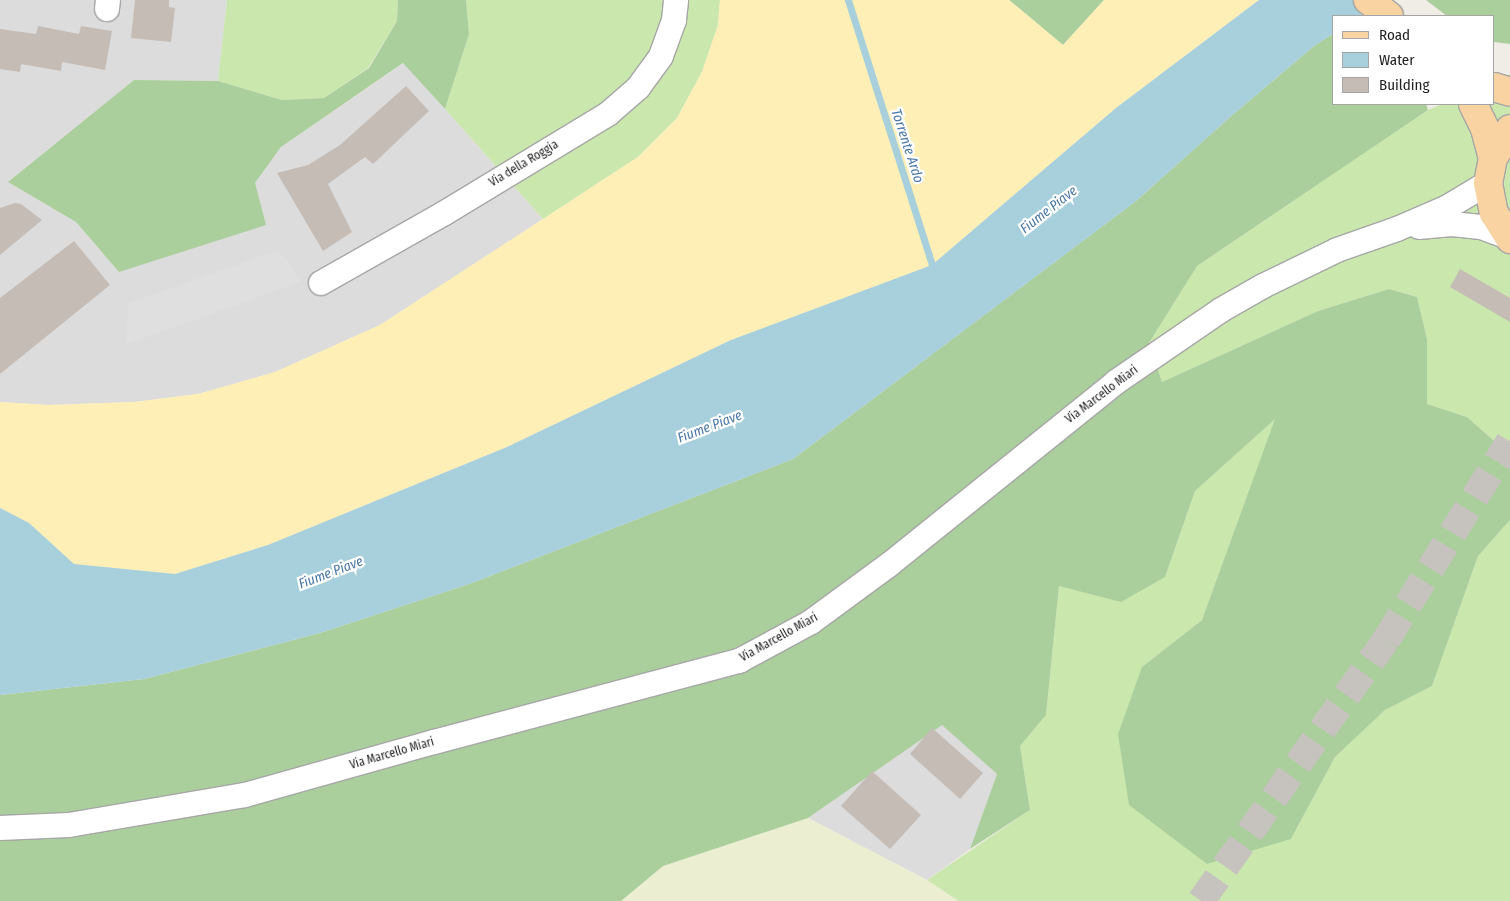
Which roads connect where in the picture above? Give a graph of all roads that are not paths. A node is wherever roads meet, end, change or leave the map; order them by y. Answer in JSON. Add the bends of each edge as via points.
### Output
{"nodes":[{"id":1,"x":676,"y":0,"type":"edge"},
{"id":2,"x":1368,"y":0,"type":"edge"},
{"id":3,"x":1388,"y":15,"type":"edge"},
{"id":4,"x":1495,"y":87,"type":"edge"},
{"id":5,"x":1510,"y":92,"type":"edge"},
{"id":6,"x":1473,"y":105,"type":"edge"},
{"id":7,"x":1510,"y":128,"type":"edge"},
{"id":8,"x":1490,"y":170,"type":"junction"},
{"id":9,"x":1397,"y":229,"type":"junction"},
{"id":10,"x":1509,"y":238,"type":"edge"},
{"id":11,"x":321,"y":283,"type":"dead end"},
{"id":12,"x":0,"y":828,"type":"edge"}],
"edges":[{"from":1,"to":11,"type":"street","name":"Via della Roggia","via":[[674,20],[661,56],[638,88],[608,114]]},
{"from":2,"to":3,"type":"main road"},
{"from":4,"to":5,"type":"main road"},
{"from":6,"to":8,"type":"main road","via":[[1485,129]]},
{"from":7,"to":8,"type":"main road","name":"Via Marcello Miari"},
{"from":8,"to":9,"type":"street","name":"Via Marcello Miari","via":[[1446,208]]},
{"from":8,"to":10,"type":"main road","name":"Via Marcello Miari","via":[[1494,213]]},
{"from":9,"to":10,"type":"street","name":"Via Marcello Miari","via":[[1452,224],[1481,227]]},
{"from":9,"to":12,"type":"street","name":"Via Marcello Miari","via":[[1338,250],[1221,310],[1116,382],[890,564],[811,622],[739,661],[245,795],[69,825]]}]}
